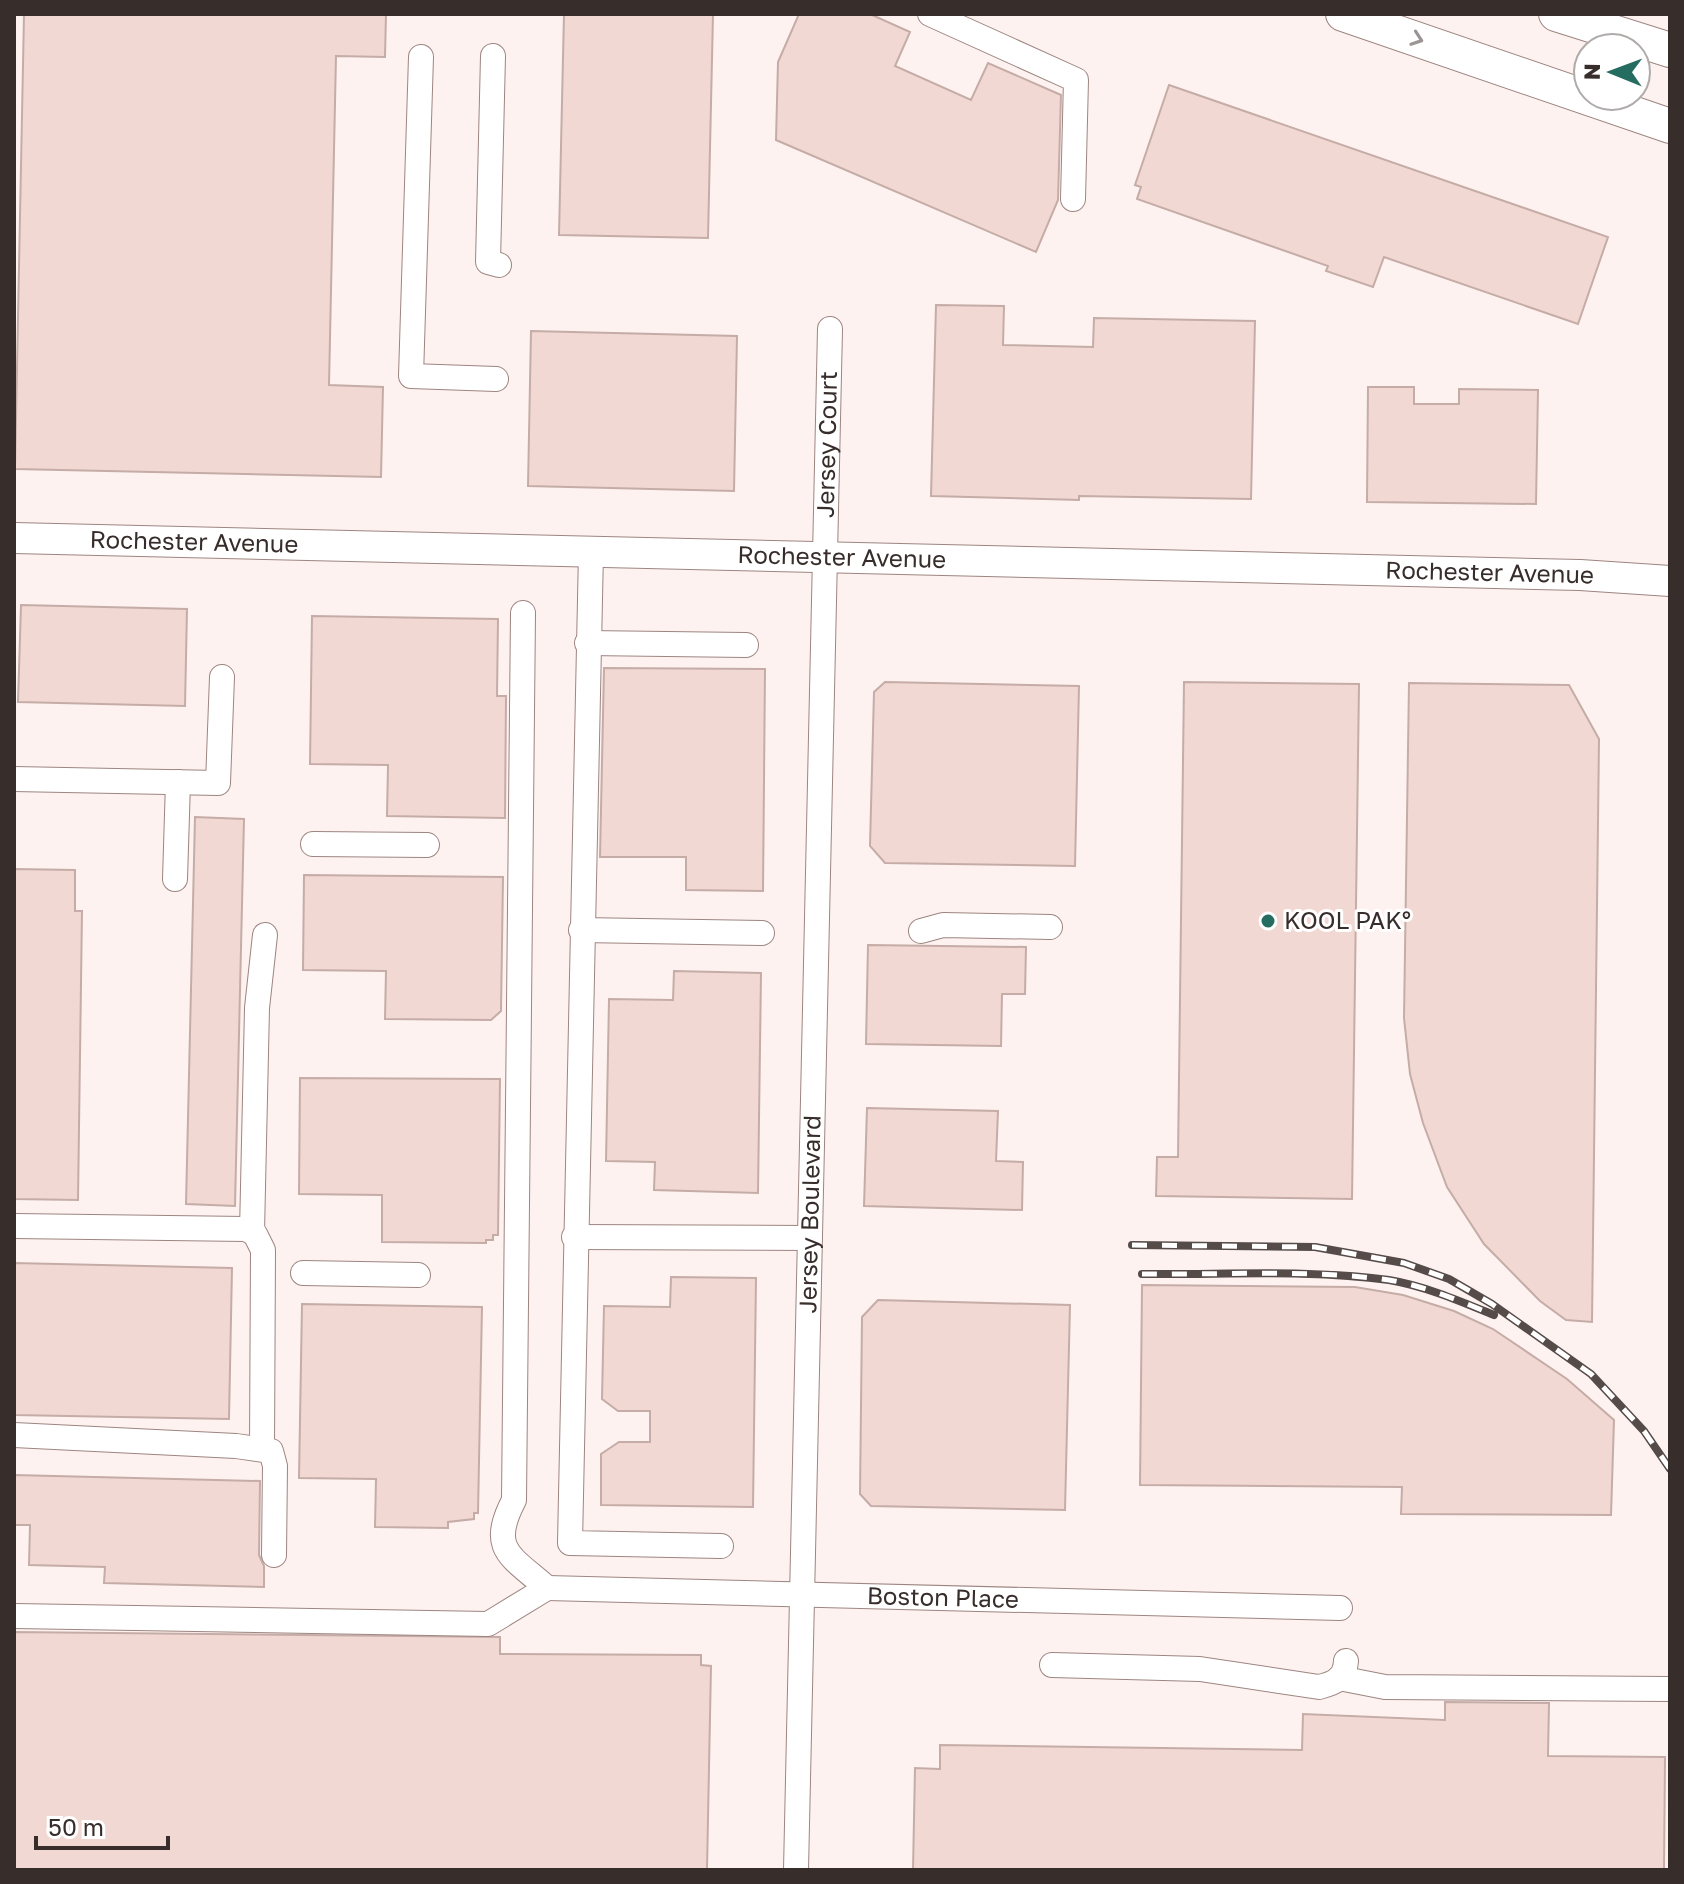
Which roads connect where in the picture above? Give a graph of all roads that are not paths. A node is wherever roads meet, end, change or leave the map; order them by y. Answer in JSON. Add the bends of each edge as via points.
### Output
{"nodes":[{"id":1,"x":930,"y":14,"type":"edge"},
{"id":2,"x":1343,"y":14,"type":"edge"},
{"id":3,"x":1556,"y":14,"type":"edge"},
{"id":4,"x":1661,"y":48,"type":"edge"},
{"id":5,"x":493,"y":56,"type":"dead end"},
{"id":6,"x":421,"y":57,"type":"dead end"},
{"id":7,"x":1659,"y":122,"type":"edge"},
{"id":8,"x":1073,"y":199,"type":"dead end"},
{"id":9,"x":499,"y":265,"type":"dead end"},
{"id":10,"x":830,"y":329,"type":"dead end"},
{"id":11,"x":496,"y":379,"type":"dead end"},
{"id":12,"x":14,"y":538,"type":"edge"},
{"id":13,"x":591,"y":552,"type":"junction"},
{"id":14,"x":825,"y":557,"type":"junction"},
{"id":15,"x":1670,"y":581,"type":"edge"},
{"id":16,"x":523,"y":613,"type":"dead end"},
{"id":17,"x":587,"y":643,"type":"junction"},
{"id":18,"x":746,"y":645,"type":"dead end"},
{"id":19,"x":222,"y":677,"type":"dead end"},
{"id":20,"x":14,"y":779,"type":"edge"},
{"id":21,"x":178,"y":782,"type":"junction"},
{"id":22,"x":313,"y":844,"type":"dead end"},
{"id":23,"x":427,"y":845,"type":"dead end"},
{"id":24,"x":175,"y":879,"type":"dead end"},
{"id":25,"x":1050,"y":927,"type":"dead end"},
{"id":26,"x":581,"y":930,"type":"junction"},
{"id":27,"x":921,"y":931,"type":"dead end"},
{"id":28,"x":762,"y":933,"type":"dead end"},
{"id":29,"x":265,"y":935,"type":"dead end"},
{"id":30,"x":14,"y":1226,"type":"edge"},
{"id":31,"x":252,"y":1232,"type":"junction"},
{"id":32,"x":574,"y":1237,"type":"junction"},
{"id":33,"x":810,"y":1238,"type":"junction"},
{"id":34,"x":303,"y":1273,"type":"dead end"},
{"id":35,"x":418,"y":1275,"type":"dead end"},
{"id":36,"x":14,"y":1435,"type":"edge"},
{"id":37,"x":262,"y":1448,"type":"junction"},
{"id":38,"x":721,"y":1546,"type":"dead end"},
{"id":39,"x":274,"y":1555,"type":"dead end"},
{"id":40,"x":547,"y":1588,"type":"junction"},
{"id":41,"x":803,"y":1594,"type":"junction"},
{"id":42,"x":1340,"y":1608,"type":"dead end"},
{"id":43,"x":14,"y":1616,"type":"edge"},
{"id":44,"x":1052,"y":1665,"type":"dead end"},
{"id":45,"x":1670,"y":1689,"type":"edge"},
{"id":46,"x":796,"y":1870,"type":"edge"}],
"edges":[{"from":1,"to":8,"type":"street","via":[[1076,80]]},
{"from":2,"to":7,"type":"highway","one_way":true},
{"from":3,"to":4,"type":"highway"},
{"from":5,"to":9,"type":"street","via":[[488,262]]},
{"from":6,"to":11,"type":"street","via":[[411,376]]},
{"from":10,"to":14,"type":"street","name":"Jersey Court"},
{"from":12,"to":13,"type":"main road","name":"Rochester Avenue"},
{"from":13,"to":14,"type":"main road","name":"Rochester Avenue"},
{"from":13,"to":17,"type":"street"},
{"from":14,"to":15,"type":"main road","name":"Rochester Avenue"},
{"from":14,"to":33,"type":"street","name":"Jersey Boulevard"},
{"from":16,"to":40,"type":"street","via":[[514,1500],[501,1524],[500,1539]]},
{"from":17,"to":18,"type":"street"},
{"from":17,"to":26,"type":"street"},
{"from":19,"to":21,"type":"street","via":[[218,783]]},
{"from":20,"to":21,"type":"street"},
{"from":21,"to":24,"type":"street"},
{"from":22,"to":23,"type":"street"},
{"from":25,"to":27,"type":"street","via":[[943,925]]},
{"from":26,"to":28,"type":"street"},
{"from":26,"to":32,"type":"street"},
{"from":29,"to":31,"type":"street","via":[[257,1008]]},
{"from":30,"to":31,"type":"street"},
{"from":31,"to":37,"type":"street","via":[[263,1250]]},
{"from":32,"to":33,"type":"street"},
{"from":32,"to":38,"type":"street","via":[[570,1543]]},
{"from":33,"to":41,"type":"street","name":"Jersey Boulevard"},
{"from":34,"to":35,"type":"street"},
{"from":36,"to":37,"type":"street"},
{"from":37,"to":39,"type":"street","via":[[271,1451],[275,1466]]},
{"from":40,"to":41,"type":"street","name":"Boston Place"},
{"from":40,"to":43,"type":"street","via":[[488,1624]]},
{"from":41,"to":42,"type":"street","name":"Boston Place"},
{"from":41,"to":46,"type":"street","name":"Jersey Boulevard"},
{"from":44,"to":45,"type":"street","via":[[1200,1669],[1319,1687],[1342,1670],[1385,1687]]}]}
